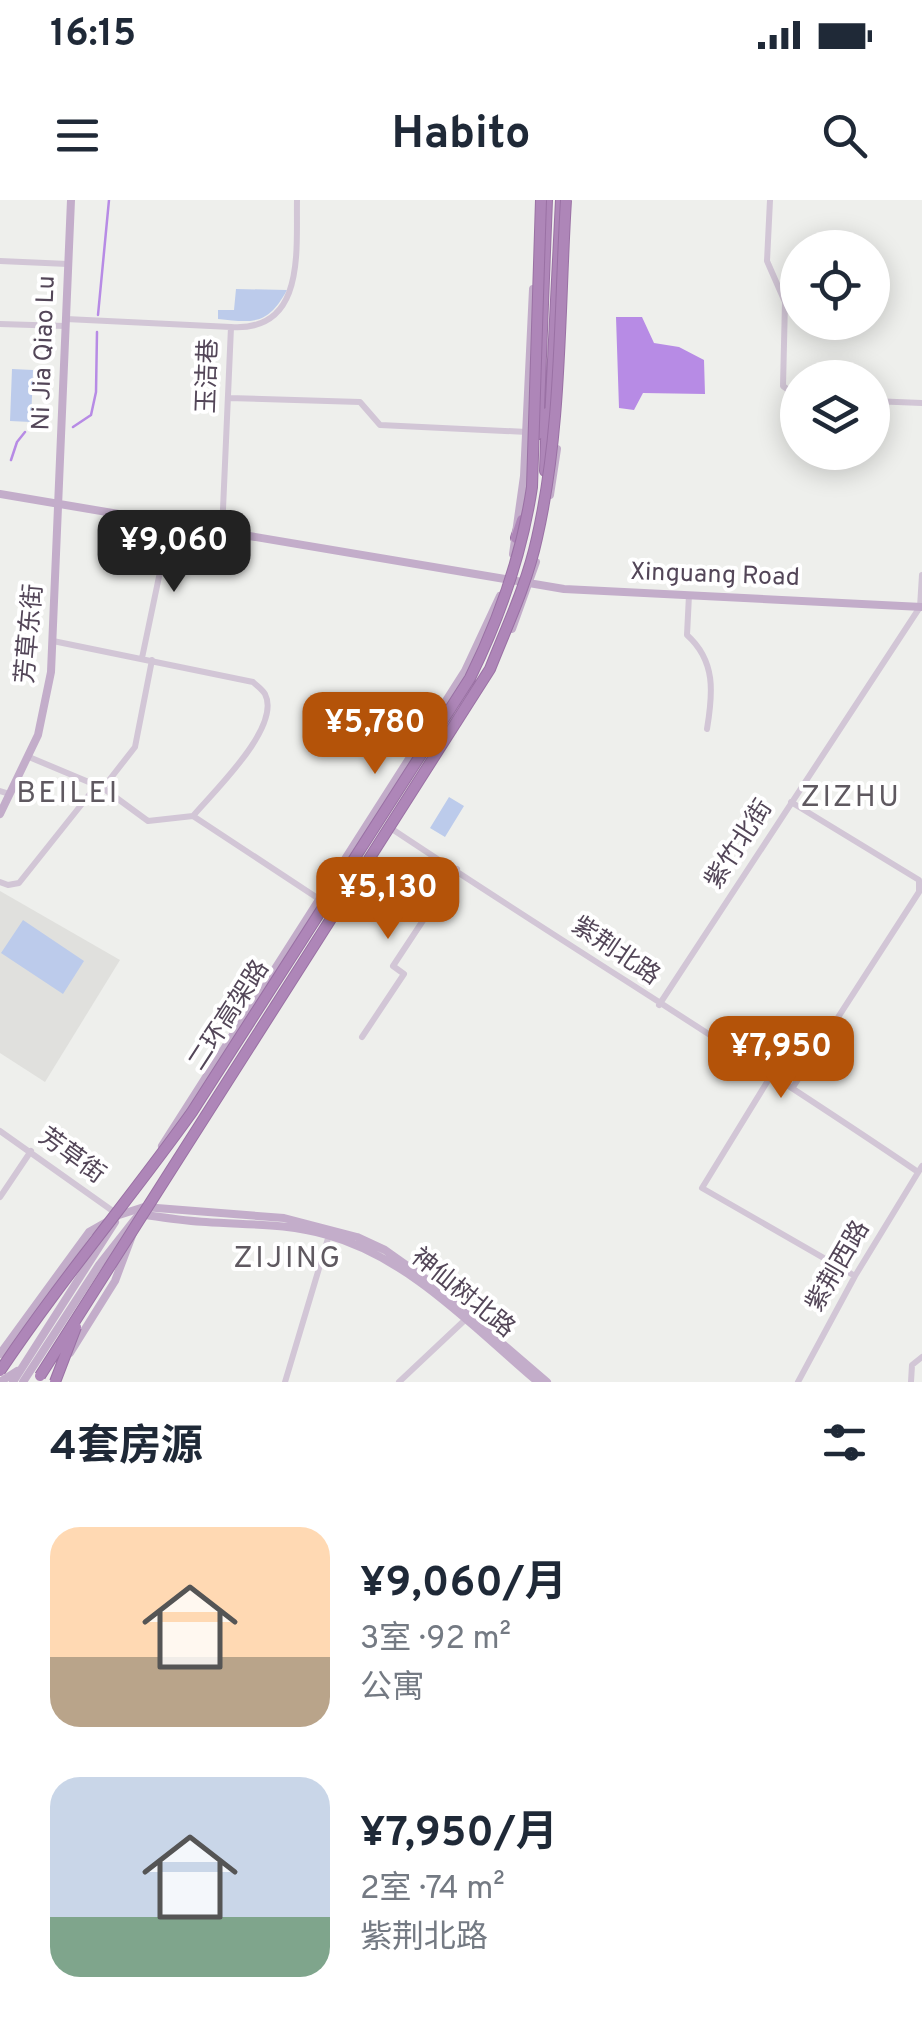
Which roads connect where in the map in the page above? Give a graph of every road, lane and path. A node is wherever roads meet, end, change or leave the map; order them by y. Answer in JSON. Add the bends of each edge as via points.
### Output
{"nodes":[{"id":1,"x":71,"y":200,"type":"edge"},
{"id":2,"x":298,"y":200,"type":"edge"},
{"id":3,"x":542,"y":200,"type":"edge"},
{"id":4,"x":563,"y":200,"type":"edge"},
{"id":5,"x":770,"y":200,"type":"edge"},
{"id":6,"x":567,"y":244,"type":"junction"},
{"id":7,"x":0,"y":260,"type":"edge"},
{"id":8,"x":68,"y":264,"type":"junction"},
{"id":9,"x":557,"y":284,"type":"junction"},
{"id":10,"x":65,"y":322,"type":"junction"},
{"id":11,"x":0,"y":324,"type":"edge"},
{"id":12,"x":231,"y":327,"type":"junction"},
{"id":13,"x":782,"y":360,"type":"edge"},
{"id":14,"x":228,"y":398,"type":"junction"},
{"id":15,"x":890,"y":402,"type":"edge"},
{"id":16,"x":922,"y":403,"type":"edge"},
{"id":17,"x":527,"y":432,"type":"junction"},
{"id":18,"x":1,"y":497,"type":"edge"},
{"id":19,"x":60,"y":507,"type":"junction"},
{"id":20,"x":170,"y":524,"type":"junction"},
{"id":21,"x":222,"y":532,"type":"junction"},
{"id":22,"x":516,"y":538,"type":"junction"},
{"id":23,"x":534,"y":570,"type":"junction"},
{"id":24,"x":922,"y":576,"type":"edge"},
{"id":25,"x":506,"y":581,"type":"junction"},
{"id":26,"x":529,"y":585,"type":"junction"},
{"id":27,"x":689,"y":595,"type":"junction"},
{"id":28,"x":921,"y":607,"type":"edge"},
{"id":29,"x":53,"y":641,"type":"junction"},
{"id":30,"x":142,"y":658,"type":"junction"},
{"id":31,"x":152,"y":660,"type":"junction"},
{"id":32,"x":707,"y":730,"type":"dead end"},
{"id":33,"x":29,"y":757,"type":"junction"},
{"id":34,"x":100,"y":786,"type":"junction"},
{"id":35,"x":0,"y":791,"type":"edge"},
{"id":36,"x":10,"y":794,"type":"junction"},
{"id":37,"x":791,"y":802,"type":"junction"},
{"id":38,"x":0,"y":814,"type":"edge"},
{"id":39,"x":193,"y":816,"type":"junction"},
{"id":40,"x":392,"y":829,"type":"junction"},
{"id":41,"x":458,"y":870,"type":"junction"},
{"id":42,"x":921,"y":879,"type":"edge"},
{"id":43,"x":0,"y":882,"type":"edge"},
{"id":44,"x":920,"y":891,"type":"edge"},
{"id":45,"x":319,"y":899,"type":"junction"},
{"id":46,"x":659,"y":1006,"type":"junction"},
{"id":47,"x":362,"y":1036,"type":"dead end"},
{"id":48,"x":772,"y":1074,"type":"junction"},
{"id":49,"x":792,"y":1087,"type":"junction"},
{"id":50,"x":0,"y":1131,"type":"edge"},
{"id":51,"x":31,"y":1151,"type":"junction"},
{"id":52,"x":920,"y":1170,"type":"edge"},
{"id":53,"x":0,"y":1197,"type":"edge"},
{"id":54,"x":142,"y":1210,"type":"junction"},
{"id":55,"x":118,"y":1216,"type":"junction"},
{"id":56,"x":328,"y":1235,"type":"junction"},
{"id":57,"x":855,"y":1276,"type":"junction"},
{"id":58,"x":72,"y":1309,"type":"junction"},
{"id":59,"x":467,"y":1318,"type":"junction"},
{"id":60,"x":30,"y":1326,"type":"junction"},
{"id":61,"x":0,"y":1354,"type":"edge"},
{"id":62,"x":922,"y":1357,"type":"edge"},
{"id":63,"x":0,"y":1363,"type":"edge"},
{"id":64,"x":24,"y":1365,"type":"junction"},
{"id":65,"x":0,"y":1370,"type":"edge"},
{"id":66,"x":0,"y":1382,"type":"edge"},
{"id":67,"x":13,"y":1382,"type":"edge"},
{"id":68,"x":23,"y":1382,"type":"edge"},
{"id":69,"x":36,"y":1382,"type":"edge"},
{"id":70,"x":53,"y":1382,"type":"edge"},
{"id":71,"x":285,"y":1382,"type":"edge"},
{"id":72,"x":399,"y":1382,"type":"edge"},
{"id":73,"x":538,"y":1382,"type":"edge"},
{"id":74,"x":547,"y":1382,"type":"edge"},
{"id":75,"x":798,"y":1382,"type":"edge"},
{"id":76,"x":911,"y":1382,"type":"edge"}],
"edges":[{"from":1,"to":8,"type":"main road","name":"Ni Jia Qiao Lu"},
{"from":2,"to":12,"type":"street","via":[[293,288],[269,318]]},
{"from":3,"to":17,"type":"main road"},
{"from":3,"to":22,"type":"highway","via":[[536,404],[529,487]]},
{"from":3,"to":60,"type":"highway","name":"二环高架路","bridge":true,"via":[[532,487],[507,591],[470,678],[192,1112]]},
{"from":4,"to":6,"type":"main road"},
{"from":4,"to":9,"type":"highway"},
{"from":4,"to":58,"type":"highway","name":"二环高架路","bridge":true,"via":[[558,366],[544,497],[528,570],[490,669]]},
{"from":5,"to":13,"type":"street","via":[[767,261],[785,302]]},
{"from":6,"to":9,"type":"main road"},
{"from":6,"to":23,"type":"main road","via":[[555,464]]},
{"from":7,"to":8,"type":"street"},
{"from":8,"to":10,"type":"main road","name":"Ni Jia Qiao Lu"},
{"from":9,"to":23,"type":"highway"},
{"from":10,"to":11,"type":"street","name":"玉洁巷"},
{"from":10,"to":12,"type":"street","name":"玉洁巷"},
{"from":10,"to":19,"type":"main road","name":"Ni Jia Qiao Lu"},
{"from":12,"to":14,"type":"street","name":"玉洁巷"},
{"from":14,"to":17,"type":"street","via":[[360,402],[380,425]]},
{"from":14,"to":21,"type":"street","name":"玉洁巷"},
{"from":15,"to":16,"type":"street"},
{"from":17,"to":22,"type":"main road"},
{"from":18,"to":19,"type":"main road","name":"Xinguang Road"},
{"from":19,"to":20,"type":"main road","name":"Xinguang Road"},
{"from":19,"to":29,"type":"main road","name":"芳草东街"},
{"from":20,"to":21,"type":"main road","name":"Xinguang Road"},
{"from":20,"to":30,"type":"street"},
{"from":21,"to":25,"type":"main road","name":"Xinguang Road"},
{"from":22,"to":25,"type":"main road"},
{"from":23,"to":26,"type":"main road"},
{"from":24,"to":28,"type":"street"},
{"from":25,"to":26,"type":"main road","name":"Xinguang Road"},
{"from":25,"to":45,"type":"main road","via":[[466,672]]},
{"from":26,"to":27,"type":"main road","name":"Xinguang Road"},
{"from":26,"to":40,"type":"main road","via":[[482,688]]},
{"from":27,"to":28,"type":"main road","name":"Xinguang Road"},
{"from":27,"to":32,"type":"street","via":[[687,635],[703,650],[714,691]]},
{"from":28,"to":37,"type":"street","name":"紫竹北街"},
{"from":29,"to":30,"type":"street"},
{"from":29,"to":33,"type":"main road","name":"芳草东街","via":[[42,722]]},
{"from":30,"to":31,"type":"street"},
{"from":31,"to":34,"type":"street","via":[[135,747]]},
{"from":31,"to":39,"type":"street","via":[[253,682],[265,695],[268,714],[259,737]]},
{"from":33,"to":34,"type":"street"},
{"from":33,"to":36,"type":"main road","name":"芳草东街"},
{"from":34,"to":39,"type":"street","via":[[148,821]]},
{"from":34,"to":43,"type":"street","via":[[20,882]]},
{"from":35,"to":36,"type":"street"},
{"from":36,"to":38,"type":"main road","name":"芳草东街"},
{"from":37,"to":42,"type":"street"},
{"from":37,"to":46,"type":"street","name":"紫竹北街"},
{"from":39,"to":45,"type":"street"},
{"from":40,"to":41,"type":"street","name":"紫荆北路"},
{"from":40,"to":54,"type":"main road"},
{"from":41,"to":46,"type":"street","name":"紫荆北路"},
{"from":41,"to":47,"type":"street","via":[[393,966],[404,974]]},
{"from":42,"to":44,"type":"street"},
{"from":44,"to":49,"type":"street"},
{"from":45,"to":55,"type":"main road"},
{"from":46,"to":48,"type":"street","name":"紫荆北路"},
{"from":48,"to":49,"type":"street","name":"紫荆北路"},
{"from":48,"to":57,"type":"street","via":[[702,1188]]},
{"from":49,"to":52,"type":"street","name":"紫荆北路"},
{"from":50,"to":51,"type":"street","name":"芳草街"},
{"from":51,"to":53,"type":"street"},
{"from":51,"to":55,"type":"street","name":"芳草街"},
{"from":52,"to":57,"type":"street","name":"紫荆西路"},
{"from":54,"to":55,"type":"main road","name":"神仙树北路"},
{"from":54,"to":56,"type":"main road","name":"神仙树北路"},
{"from":54,"to":58,"type":"main road"},
{"from":54,"to":59,"type":"main road","via":[[284,1218],[357,1236],[433,1284]]},
{"from":54,"to":70,"type":"main road","via":[[115,1281]]},
{"from":55,"to":58,"type":"main road"},
{"from":55,"to":61,"type":"main road","via":[[88,1232]]},
{"from":56,"to":59,"type":"main road","name":"神仙树北路","via":[[381,1256]]},
{"from":56,"to":71,"type":"street"},
{"from":57,"to":75,"type":"street","name":"紫荆西路"},
{"from":58,"to":64,"type":"main road"},
{"from":58,"to":68,"type":"main road"},
{"from":58,"to":69,"type":"highway","name":"二环高架路","bridge":true},
{"from":58,"to":70,"type":"highway","bridge":true,"via":[[72,1342]]},
{"from":59,"to":72,"type":"street"},
{"from":59,"to":73,"type":"main road","name":"神仙树北路"},
{"from":59,"to":74,"type":"main road"},
{"from":60,"to":63,"type":"highway","bridge":true},
{"from":60,"to":65,"type":"highway","name":"二环高架路","bridge":true},
{"from":62,"to":76,"type":"street","via":[[912,1365]]},
{"from":64,"to":66,"type":"main road"},
{"from":64,"to":67,"type":"main road"}]}
